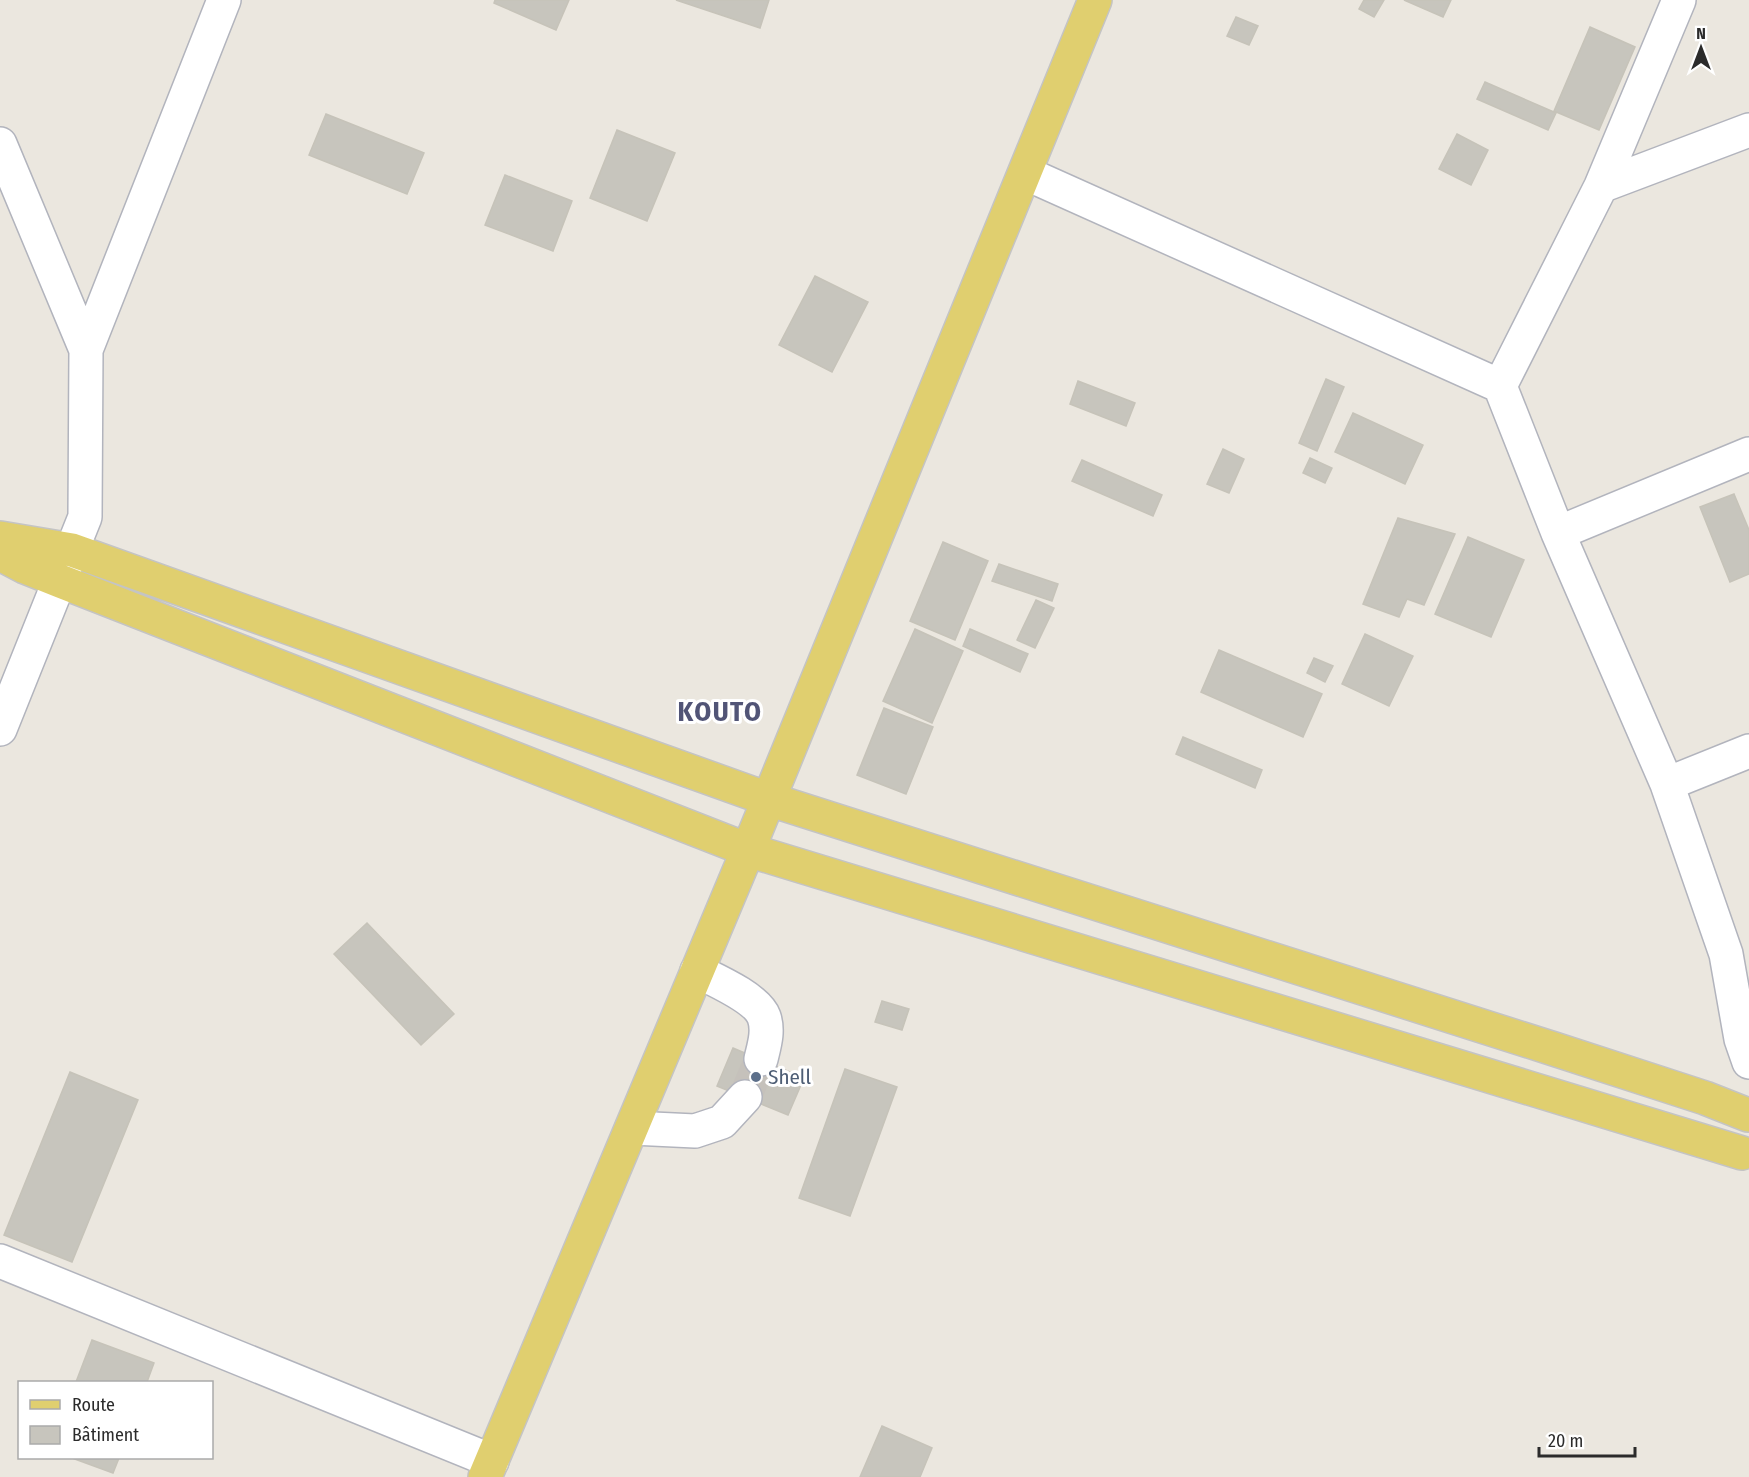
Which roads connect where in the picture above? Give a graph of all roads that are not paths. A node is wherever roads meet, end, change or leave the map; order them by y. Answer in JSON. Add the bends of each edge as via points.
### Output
{"nodes":[{"id":1,"x":224,"y":0,"type":"edge"},
{"id":2,"x":1095,"y":0,"type":"edge"},
{"id":3,"x":1679,"y":0,"type":"edge"},
{"id":4,"x":1749,"y":130,"type":"edge"},
{"id":5,"x":0,"y":144,"type":"edge"},
{"id":6,"x":1025,"y":172,"type":"junction"},
{"id":7,"x":1602,"y":186,"type":"junction"},
{"id":8,"x":86,"y":350,"type":"junction"},
{"id":9,"x":1500,"y":386,"type":"junction"},
{"id":10,"x":1749,"y":454,"type":"edge"},
{"id":11,"x":1558,"y":533,"type":"junction"},
{"id":12,"x":0,"y":538,"type":"edge"},
{"id":13,"x":72,"y":550,"type":"junction"},
{"id":14,"x":0,"y":554,"type":"edge"},
{"id":15,"x":60,"y":581,"type":"junction"},
{"id":16,"x":0,"y":729,"type":"edge"},
{"id":17,"x":1749,"y":751,"type":"edge"},
{"id":18,"x":1667,"y":784,"type":"junction"},
{"id":19,"x":768,"y":799,"type":"junction"},
{"id":20,"x":748,"y":850,"type":"junction"},
{"id":21,"x":1726,"y":954,"type":"junction"},
{"id":22,"x":697,"y":971,"type":"junction"},
{"id":23,"x":1749,"y":994,"type":"edge"},
{"id":24,"x":761,"y":1059,"type":"tunnel mouth"},
{"id":25,"x":1749,"y":1062,"type":"edge"},
{"id":26,"x":745,"y":1097,"type":"tunnel mouth"},
{"id":27,"x":1749,"y":1114,"type":"edge"},
{"id":28,"x":632,"y":1128,"type":"junction"},
{"id":29,"x":1745,"y":1159,"type":"edge"},
{"id":30,"x":0,"y":1261,"type":"edge"},
{"id":31,"x":489,"y":1469,"type":"edge"}],
"edges":[{"from":1,"to":8,"type":"street"},
{"from":2,"to":6,"type":"main road"},
{"from":3,"to":7,"type":"street"},
{"from":4,"to":7,"type":"street"},
{"from":5,"to":8,"type":"street"},
{"from":6,"to":9,"type":"street"},
{"from":6,"to":19,"type":"main road"},
{"from":7,"to":9,"type":"street"},
{"from":8,"to":13,"type":"street","via":[[85,517]]},
{"from":9,"to":11,"type":"street"},
{"from":10,"to":11,"type":"street"},
{"from":11,"to":18,"type":"street"},
{"from":12,"to":13,"type":"main road"},
{"from":13,"to":15,"type":"street"},
{"from":13,"to":19,"type":"main road"},
{"from":14,"to":15,"type":"main road"},
{"from":15,"to":16,"type":"street"},
{"from":15,"to":20,"type":"main road"},
{"from":17,"to":18,"type":"street"},
{"from":18,"to":21,"type":"street"},
{"from":19,"to":20,"type":"main road"},
{"from":19,"to":27,"type":"main road"},
{"from":20,"to":22,"type":"main road"},
{"from":20,"to":29,"type":"main road"},
{"from":21,"to":23,"type":"street"},
{"from":21,"to":25,"type":"street","via":[[1741,1039]]},
{"from":22,"to":24,"type":"street","via":[[746,997],[764,1016],[766,1035]]},
{"from":22,"to":28,"type":"main road"},
{"from":26,"to":28,"type":"street","via":[[722,1122],[694,1131]]},
{"from":27,"to":29,"type":"main road","via":[[1741,1133]]},
{"from":28,"to":31,"type":"main road"},
{"from":30,"to":31,"type":"street"}]}
